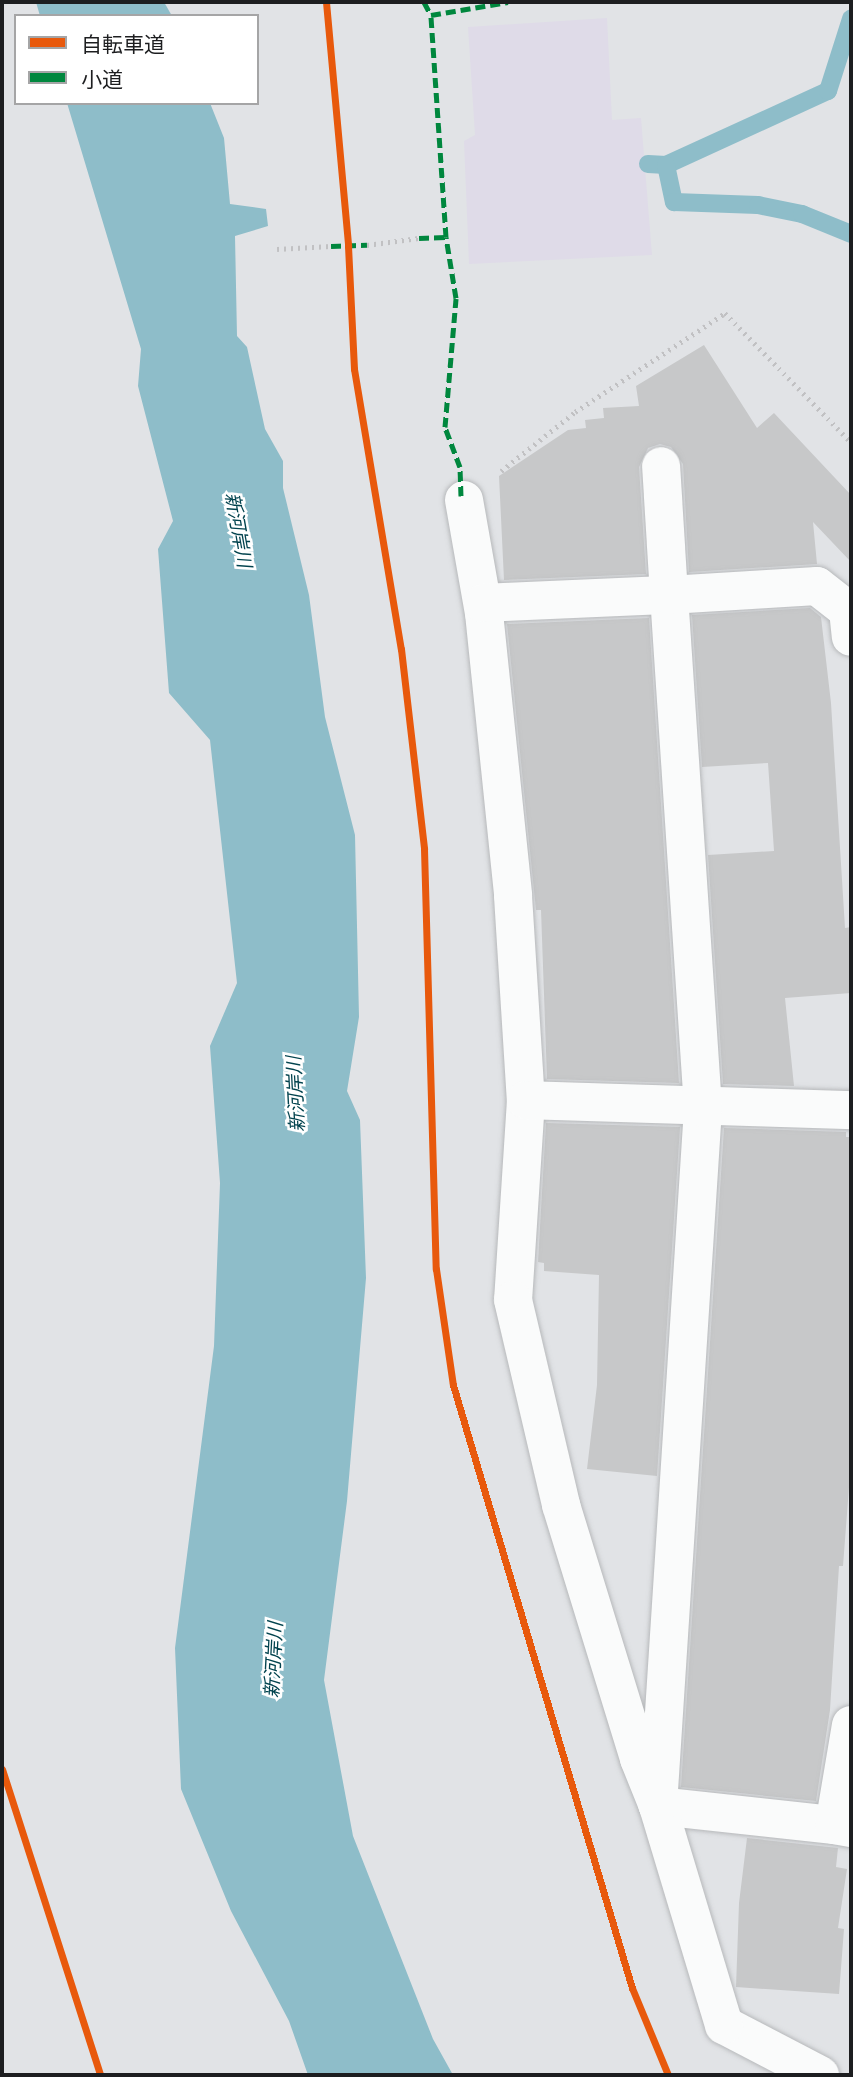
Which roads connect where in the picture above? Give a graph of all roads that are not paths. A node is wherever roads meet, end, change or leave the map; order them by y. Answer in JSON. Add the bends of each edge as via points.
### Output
{"nodes":[{"id":1,"x":661,"y":466,"type":"dead end"},
{"id":2,"x":464,"y":500,"type":"road end"},
{"id":3,"x":669,"y":594,"type":"junction"},
{"id":4,"x":483,"y":603,"type":"junction"},
{"id":5,"x":851,"y":637,"type":"edge"},
{"id":6,"x":526,"y":1100,"type":"junction"},
{"id":7,"x":703,"y":1108,"type":"junction"},
{"id":8,"x":851,"y":1110,"type":"edge"},
{"id":9,"x":851,"y":1725,"type":"edge"},
{"id":10,"x":658,"y":1806,"type":"junction"},
{"id":11,"x":843,"y":1827,"type":"edge"},
{"id":12,"x":820,"y":2075,"type":"edge"}],
"edges":[{"from":1,"to":3,"type":"street"},
{"from":2,"to":4,"type":"street"},
{"from":3,"to":4,"type":"street"},
{"from":3,"to":5,"type":"street","via":[[817,586],[848,610]]},
{"from":3,"to":7,"type":"street"},
{"from":4,"to":6,"type":"street","via":[[513,896]]},
{"from":6,"to":7,"type":"street"},
{"from":6,"to":10,"type":"street","via":[[513,1300],[561,1505]]},
{"from":7,"to":8,"type":"street"},
{"from":7,"to":10,"type":"street"},
{"from":9,"to":11,"type":"street"},
{"from":10,"to":11,"type":"street"},
{"from":10,"to":12,"type":"street","via":[[724,2025]]}]}
